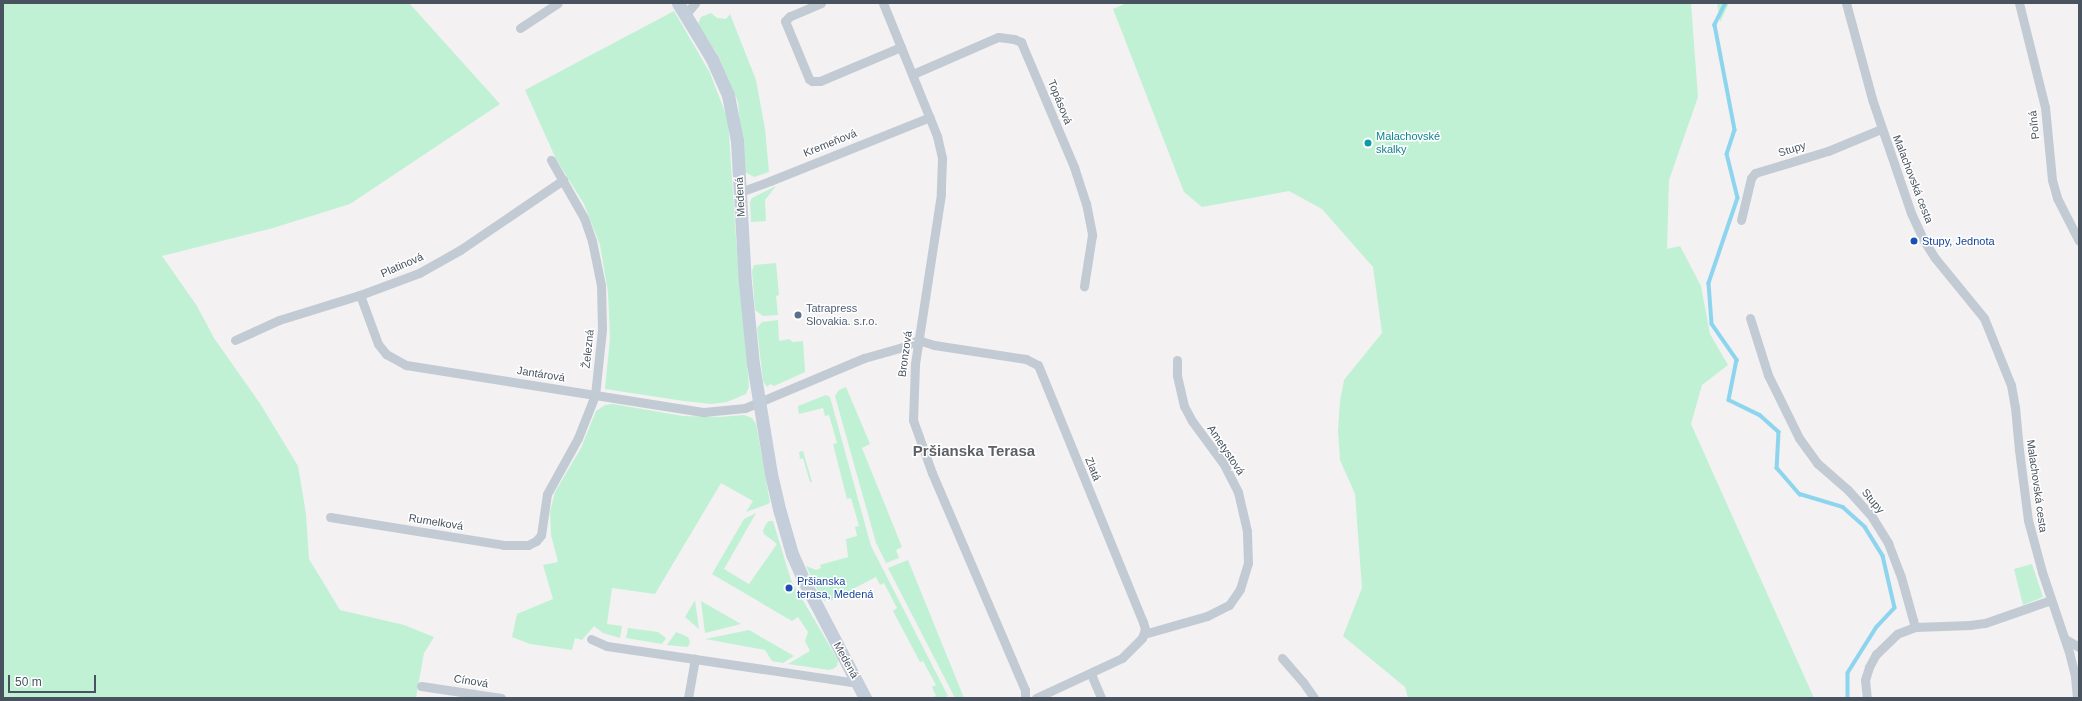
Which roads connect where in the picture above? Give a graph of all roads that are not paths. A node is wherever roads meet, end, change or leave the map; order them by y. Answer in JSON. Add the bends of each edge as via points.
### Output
{"nodes":[{"id":1,"x":558,"y":3,"type":"edge"},
{"id":2,"x":678,"y":3,"type":"edge"},
{"id":3,"x":695,"y":3,"type":"edge"},
{"id":4,"x":821,"y":3,"type":"edge"},
{"id":5,"x":883,"y":3,"type":"edge"},
{"id":6,"x":1846,"y":3,"type":"edge"},
{"id":7,"x":2019,"y":3,"type":"edge"},
{"id":8,"x":685,"y":15,"type":"junction"},
{"id":9,"x":520,"y":28,"type":"dead end"},
{"id":10,"x":901,"y":47,"type":"junction"},
{"id":11,"x":912,"y":74,"type":"junction"},
{"id":12,"x":930,"y":117,"type":"junction"},
{"id":13,"x":1881,"y":129,"type":"junction"},
{"id":14,"x":551,"y":160,"type":"dead end"},
{"id":15,"x":563,"y":180,"type":"junction"},
{"id":16,"x":740,"y":192,"type":"junction"},
{"id":17,"x":1741,"y":220,"type":"dead end"},
{"id":18,"x":2079,"y":241,"type":"edge"},
{"id":19,"x":1084,"y":286,"type":"dead end"},
{"id":20,"x":360,"y":295,"type":"junction"},
{"id":21,"x":1750,"y":318,"type":"dead end"},
{"id":22,"x":235,"y":340,"type":"dead end"},
{"id":23,"x":918,"y":340,"type":"junction"},
{"id":24,"x":1177,"y":360,"type":"dead end"},
{"id":25,"x":595,"y":395,"type":"junction"},
{"id":26,"x":758,"y":403,"type":"junction"},
{"id":27,"x":330,"y":517,"type":"dead end"},
{"id":28,"x":538,"y":539,"type":"joint"},
{"id":29,"x":2052,"y":600,"type":"junction"},
{"id":30,"x":1915,"y":627,"type":"junction"},
{"id":31,"x":1144,"y":634,"type":"junction"},
{"id":32,"x":591,"y":639,"type":"dead end"},
{"id":33,"x":2065,"y":639,"type":"junction"},
{"id":34,"x":2079,"y":647,"type":"edge"},
{"id":35,"x":2069,"y":652,"type":"junction"},
{"id":36,"x":1282,"y":658,"type":"dead end"},
{"id":37,"x":695,"y":659,"type":"junction"},
{"id":38,"x":2079,"y":659,"type":"edge"},
{"id":39,"x":1091,"y":674,"type":"junction"},
{"id":40,"x":2077,"y":675,"type":"edge"},
{"id":41,"x":858,"y":683,"type":"junction"},
{"id":42,"x":421,"y":686,"type":"dead end"},
{"id":43,"x":438,"y":688,"type":"junction"},
{"id":44,"x":436,"y":698,"type":"edge"},
{"id":45,"x":501,"y":698,"type":"edge"},
{"id":46,"x":688,"y":698,"type":"edge"},
{"id":47,"x":865,"y":698,"type":"edge"},
{"id":48,"x":1025,"y":698,"type":"edge"},
{"id":49,"x":1036,"y":698,"type":"edge"},
{"id":50,"x":1101,"y":698,"type":"edge"},
{"id":51,"x":1314,"y":698,"type":"edge"},
{"id":52,"x":1867,"y":698,"type":"edge"},
{"id":53,"x":2077,"y":698,"type":"edge"}],
"edges":[{"from":1,"to":9,"type":"street"},
{"from":2,"to":8,"type":"street","name":"Medená"},
{"from":3,"to":8,"type":"street"},
{"from":4,"to":10,"type":"street","via":[[790,16],[785,21],[812,81],[820,81]]},
{"from":5,"to":10,"type":"street","name":"Bronzová"},
{"from":6,"to":13,"type":"street","name":"Malachovská cesta"},
{"from":7,"to":18,"type":"street","name":"Poľná","via":[[2045,107],[2052,180],[2057,198]]},
{"from":8,"to":16,"type":"street","name":"Medená","via":[[712,60],[728,95],[737,141]]},
{"from":10,"to":11,"type":"street","name":"Bronzová"},
{"from":11,"to":12,"type":"street","name":"Bronzová"},
{"from":11,"to":19,"type":"street","name":"Topásová","via":[[998,37],[1021,42],[1074,167],[1086,203],[1092,235]]},
{"from":12,"to":16,"type":"street","name":"Kremeňová"},
{"from":12,"to":23,"type":"street","name":"Bronzová","via":[[940,147],[942,181]]},
{"from":13,"to":17,"type":"street","name":"Stupy","via":[[1828,150],[1755,173],[1751,178]]},
{"from":13,"to":29,"type":"street","name":"Malachovská cesta","via":[[1923,239],[1935,258],[1984,318],[2003,362],[2015,407],[2028,520]]},
{"from":14,"to":15,"type":"street","name":"Železná"},
{"from":15,"to":20,"type":"street","name":"Platinová","via":[[439,261],[402,280]]},
{"from":15,"to":25,"type":"street","name":"Železná","via":[[584,218],[592,241],[601,285],[602,329]]},
{"from":16,"to":26,"type":"street","name":"Medená","via":[[745,283]]},
{"from":20,"to":22,"type":"street","name":"Platinová","via":[[279,320]]},
{"from":20,"to":25,"type":"street","name":"Jantárová","via":[[378,344],[386,354],[396,360],[419,367]]},
{"from":21,"to":30,"type":"street","name":"Stupy","via":[[1768,375],[1799,438],[1817,463],[1872,517],[1888,544],[1901,577]]},
{"from":23,"to":26,"type":"street","via":[[864,358]]},
{"from":23,"to":31,"type":"street","name":"Zlatá","via":[[934,345],[1033,361],[1042,373],[1143,622]]},
{"from":23,"to":48,"type":"street","name":"Bronzová","via":[[912,406],[916,430],[1025,690]]},
{"from":24,"to":31,"type":"street","name":"Ametystová","via":[[1180,390],[1187,411],[1223,463],[1238,492],[1247,532],[1248,563],[1240,589],[1229,605],[1207,616]]},
{"from":25,"to":26,"type":"street","name":"Jantárová","via":[[704,412],[745,408]]},
{"from":25,"to":28,"type":"street","name":"Železná","via":[[578,438],[547,494],[541,535]]},
{"from":26,"to":41,"type":"street","name":"Medená","via":[[771,474],[792,554]]},
{"from":27,"to":28,"type":"street","name":"Rumelková","via":[[504,545],[528,545]]},
{"from":29,"to":30,"type":"street","via":[[1985,623]]},
{"from":29,"to":33,"type":"street","name":"Malachovská cesta"},
{"from":30,"to":52,"type":"street","via":[[1897,634],[1876,654],[1865,680]]},
{"from":31,"to":39,"type":"street","via":[[1122,658]]},
{"from":32,"to":37,"type":"street","name":"Medená","via":[[607,646]]},
{"from":33,"to":34,"type":"street"},
{"from":33,"to":35,"type":"street","name":"Malachovská cesta"},
{"from":35,"to":38,"type":"street"},
{"from":35,"to":40,"type":"street","name":"Malachovská cesta"},
{"from":36,"to":51,"type":"street"},
{"from":37,"to":41,"type":"street","name":"Medená"},
{"from":37,"to":46,"type":"street"},
{"from":39,"to":49,"type":"street"},
{"from":39,"to":50,"type":"street"},
{"from":40,"to":53,"type":"street","name":"Malachovská cesta"},
{"from":41,"to":47,"type":"street"},
{"from":42,"to":43,"type":"street","name":"Cínová"},
{"from":43,"to":44,"type":"street","name":"Cínová"},
{"from":43,"to":45,"type":"street","name":"Cínová"}]}
